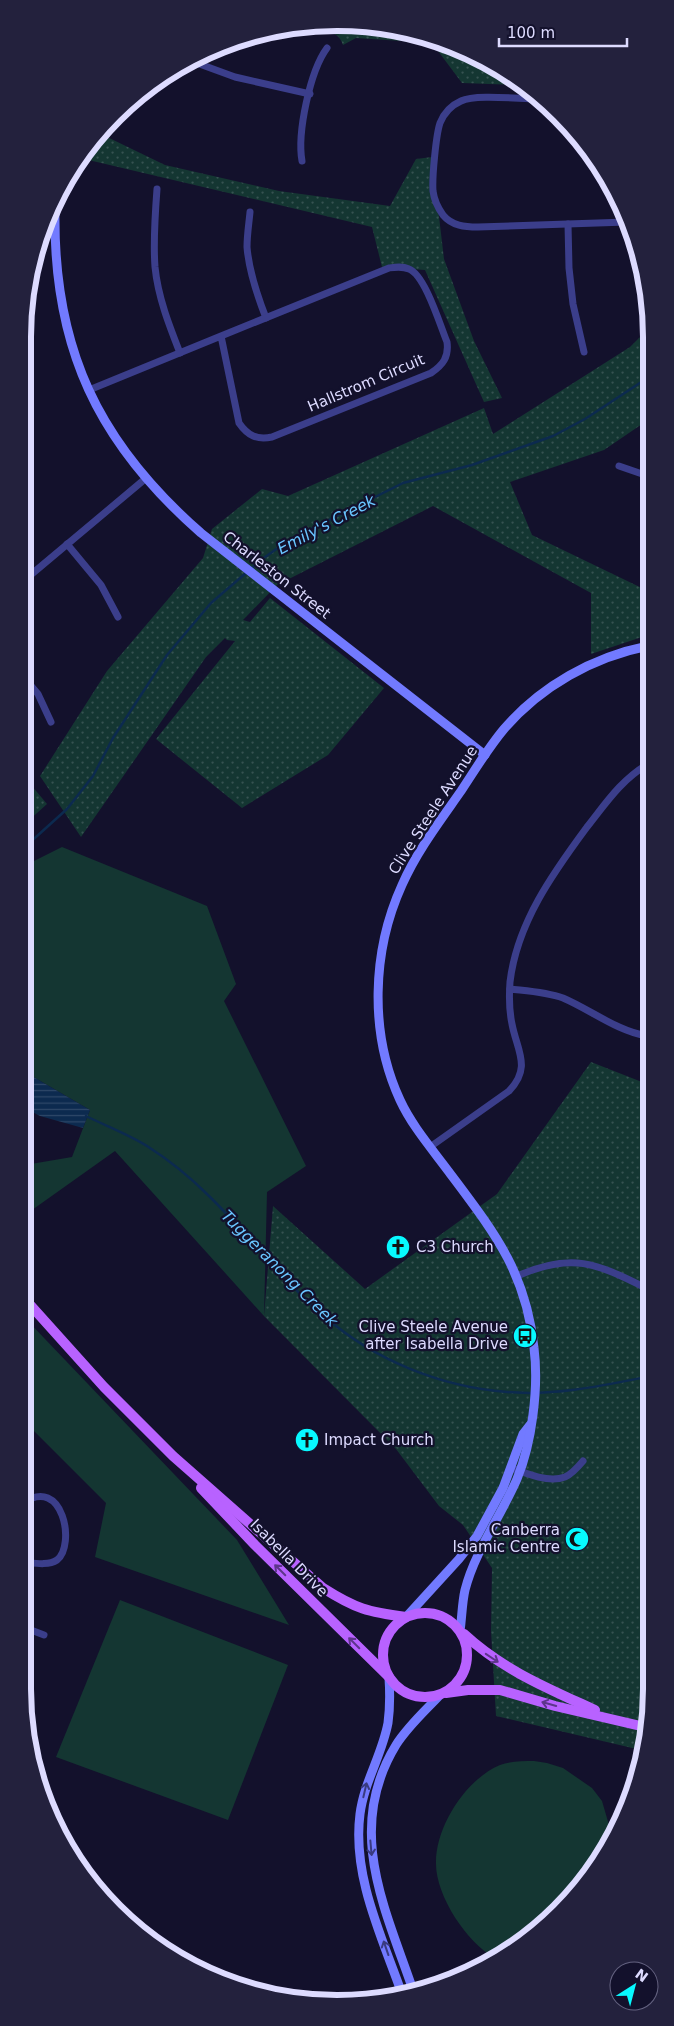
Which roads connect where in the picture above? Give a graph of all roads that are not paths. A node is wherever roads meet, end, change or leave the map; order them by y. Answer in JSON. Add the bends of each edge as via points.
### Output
{"nodes":[{"id":1,"x":327,"y":48,"type":"dead end"},
{"id":2,"x":200,"y":64,"type":"edge"},
{"id":3,"x":310,"y":94,"type":"junction"},
{"id":4,"x":529,"y":99,"type":"edge"},
{"id":5,"x":302,"y":161,"type":"dead end"},
{"id":6,"x":157,"y":189,"type":"dead end"},
{"id":7,"x":250,"y":212,"type":"dead end"},
{"id":8,"x":56,"y":218,"type":"edge"},
{"id":9,"x":620,"y":222,"type":"edge"},
{"id":10,"x":568,"y":224,"type":"junction"},
{"id":11,"x":266,"y":318,"type":"junction"},
{"id":12,"x":221,"y":336,"type":"junction"},
{"id":13,"x":584,"y":352,"type":"dead end"},
{"id":14,"x":180,"y":353,"type":"junction"},
{"id":15,"x":89,"y":390,"type":"junction"},
{"id":16,"x":619,"y":466,"type":"dead end"},
{"id":17,"x":643,"y":474,"type":"edge"},
{"id":18,"x":145,"y":479,"type":"junction"},
{"id":19,"x":67,"y":544,"type":"junction"},
{"id":20,"x":31,"y":574,"type":"edge"},
{"id":21,"x":118,"y":617,"type":"dead end"},
{"id":22,"x":643,"y":647,"type":"edge"},
{"id":23,"x":31,"y":685,"type":"edge"},
{"id":24,"x":51,"y":722,"type":"dead end"},
{"id":25,"x":484,"y":755,"type":"junction"},
{"id":26,"x":643,"y":767,"type":"edge"},
{"id":27,"x":510,"y":989,"type":"junction"},
{"id":28,"x":643,"y":1035,"type":"edge"},
{"id":29,"x":430,"y":1147,"type":"junction"},
{"id":30,"x":517,"y":1276,"type":"junction"},
{"id":31,"x":643,"y":1287,"type":"edge"},
{"id":32,"x":31,"y":1306,"type":"edge"},
{"id":33,"x":173,"y":1456,"type":"junction"},
{"id":34,"x":583,"y":1461,"type":"dead end"},
{"id":35,"x":516,"y":1469,"type":"junction"},
{"id":36,"x":507,"y":1490,"type":"junction"},
{"id":37,"x":31,"y":1498,"type":"edge"},
{"id":38,"x":31,"y":1563,"type":"edge"},
{"id":39,"x":406,"y":1617,"type":"junction"},
{"id":40,"x":31,"y":1630,"type":"edge"},
{"id":41,"x":461,"y":1631,"type":"junction"},
{"id":42,"x":44,"y":1635,"type":"dead end"},
{"id":43,"x":389,"y":1677,"type":"junction"},
{"id":44,"x":442,"y":1694,"type":"junction"},
{"id":45,"x":614,"y":1719,"type":"junction"},
{"id":46,"x":640,"y":1726,"type":"edge"},
{"id":47,"x":411,"y":1985,"type":"edge"},
{"id":48,"x":400,"y":1988,"type":"edge"}],
"edges":[{"from":1,"to":3,"type":"street","via":[[315,70]]},
{"from":2,"to":3,"type":"street","via":[[235,77]]},
{"from":3,"to":5,"type":"street","via":[[300,135]]},
{"from":4,"to":10,"type":"street","via":[[472,98],[453,105],[441,120],[438,133],[433,192],[436,204],[451,222],[461,226]]},
{"from":6,"to":14,"type":"street","via":[[156,274],[163,308]]},
{"from":7,"to":11,"type":"street","via":[[247,246],[250,268]]},
{"from":8,"to":15,"type":"street","name":"Charleston Street","via":[[56,257],[62,311]]},
{"from":9,"to":10,"type":"street"},
{"from":10,"to":13,"type":"street","via":[[573,304]]},
{"from":11,"to":12,"type":"street","name":"Hallstrom Circuit"},
{"from":11,"to":12,"type":"street","name":"Hallstrom Circuit","via":[[389,268],[400,267],[409,269],[420,278],[448,349],[445,360],[431,373],[262,439],[252,437],[239,423]]},
{"from":12,"to":14,"type":"street","name":"Hallstrom Circuit"},
{"from":14,"to":15,"type":"street","name":"Hallstrom Circuit"},
{"from":15,"to":18,"type":"street","name":"Charleston Street","via":[[107,426]]},
{"from":16,"to":17,"type":"street"},
{"from":18,"to":19,"type":"street"},
{"from":18,"to":25,"type":"street","name":"Charleston Street","via":[[172,507],[238,562]]},
{"from":19,"to":20,"type":"street"},
{"from":19,"to":21,"type":"street","via":[[101,585]]},
{"from":22,"to":25,"type":"street","name":"Clive Steele Avenue","via":[[592,664],[556,683],[516,716]]},
{"from":23,"to":24,"type":"street"},
{"from":25,"to":29,"type":"street","name":"Clive Steele Avenue","via":[[404,881],[388,920],[380,968],[379,1014],[389,1073],[413,1125]]},
{"from":26,"to":27,"type":"street","via":[[616,790],[541,893],[516,951]]},
{"from":27,"to":28,"type":"street","via":[[542,992],[560,998]]},
{"from":27,"to":29,"type":"street","via":[[511,1022],[522,1066],[518,1080],[509,1091]]},
{"from":29,"to":30,"type":"street","name":"Clive Steele Avenue","via":[[491,1229]]},
{"from":30,"to":31,"type":"street","via":[[553,1264],[582,1262],[613,1271]]},
{"from":30,"to":35,"type":"street","name":"Clive Steele Avenue","via":[[530,1320],[536,1364],[530,1425],[522,1434]]},
{"from":32,"to":33,"type":"main road","name":"Isabella Drive","via":[[104,1387]]},
{"from":33,"to":39,"type":"main road","name":"Isabella Drive","via":[[323,1588],[361,1610]]},
{"from":43,"to":33,"type":"main road","name":"Isabella Drive","one_way":true,"via":[[249,1539]]},
{"from":34,"to":35,"type":"street","via":[[570,1474],[554,1479]]},
{"from":35,"to":36,"type":"street","name":"Clive Steele Avenue"},
{"from":36,"to":39,"type":"street","name":"Clive Steele Avenue","via":[[459,1559]]},
{"from":36,"to":41,"type":"street","name":"Clive Steele Avenue","via":[[464,1592]]},
{"from":37,"to":38,"type":"street","via":[[42,1496],[50,1500],[62,1512],[65,1521],[64,1549],[57,1560],[48,1564]]},
{"from":39,"to":41,"type":"main road","via":[[423,1612],[438,1614]]},
{"from":39,"to":43,"type":"main road","via":[[392,1628],[385,1642],[382,1656]]},
{"from":40,"to":42,"type":"street"},
{"from":41,"to":44,"type":"main road","via":[[468,1653],[466,1667],[459,1680]]},
{"from":41,"to":45,"type":"main road","one_way":true,"via":[[483,1652],[506,1667]]},
{"from":43,"to":44,"type":"main road","via":[[400,1689],[413,1696]]},
{"from":48,"to":43,"type":"street","one_way":true,"via":[[367,1892],[359,1841],[364,1791],[388,1724]]},
{"from":45,"to":44,"type":"main road","one_way":true,"via":[[500,1690]]},
{"from":44,"to":47,"type":"street","one_way":true,"via":[[418,1716],[396,1746],[380,1780],[371,1816],[372,1863]]},
{"from":45,"to":46,"type":"main road"}]}
